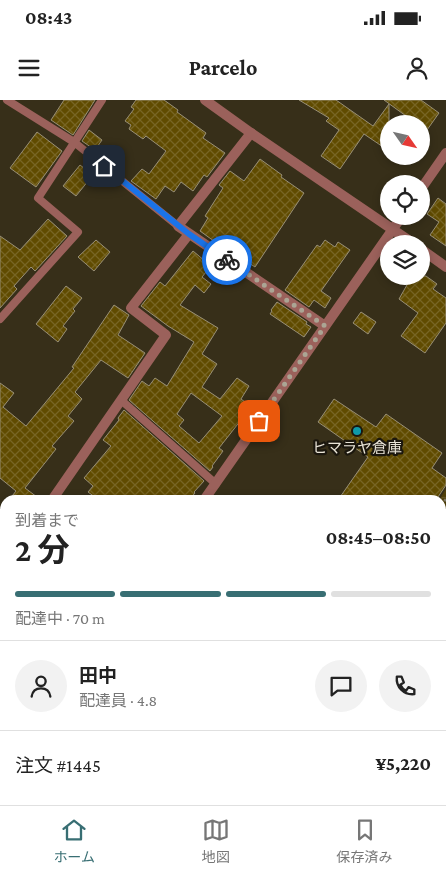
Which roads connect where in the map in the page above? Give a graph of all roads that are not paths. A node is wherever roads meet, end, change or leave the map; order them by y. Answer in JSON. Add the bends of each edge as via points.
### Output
{"nodes":[{"id":1,"x":7,"y":100,"type":"edge"},
{"id":2,"x":102,"y":100,"type":"edge"},
{"id":3,"x":205,"y":100,"type":"edge"},
{"id":4,"x":251,"y":133,"type":"junction"},
{"id":5,"x":74,"y":142,"type":"junction"},
{"id":6,"x":446,"y":153,"type":"edge"},
{"id":7,"x":430,"y":176,"type":"edge"},
{"id":8,"x":396,"y":225,"type":"edge"},
{"id":9,"x":178,"y":226,"type":"junction"},
{"id":10,"x":394,"y":229,"type":"junction"},
{"id":11,"x":189,"y":234,"type":"junction"},
{"id":12,"x":402,"y":235,"type":"edge"},
{"id":13,"x":430,"y":255,"type":"edge"},
{"id":14,"x":446,"y":266,"type":"edge"},
{"id":15,"x":0,"y":319,"type":"edge"},
{"id":16,"x":325,"y":326,"type":"junction"},
{"id":17,"x":121,"y":400,"type":"junction"},
{"id":18,"x":216,"y":484,"type":"junction"},
{"id":19,"x":55,"y":495,"type":"edge"},
{"id":20,"x":208,"y":495,"type":"edge"}],
"edges":[{"from":1,"to":5,"type":"lane"},
{"from":2,"to":5,"type":"lane"},
{"from":3,"to":4,"type":"street"},
{"from":4,"to":9,"type":"street"},
{"from":4,"to":10,"type":"street"},
{"from":5,"to":9,"type":"lane"},
{"from":5,"to":15,"type":"lane","via":[[38,198],[78,232]]},
{"from":6,"to":7,"type":"street"},
{"from":8,"to":10,"type":"street"},
{"from":9,"to":11,"type":"street"},
{"from":10,"to":12,"type":"street"},
{"from":10,"to":16,"type":"street"},
{"from":11,"to":16,"type":"street"},
{"from":11,"to":17,"type":"street","via":[[131,308],[166,335]]},
{"from":13,"to":14,"type":"street"},
{"from":16,"to":18,"type":"street"},
{"from":17,"to":18,"type":"lane"},
{"from":17,"to":19,"type":"street"},
{"from":18,"to":20,"type":"street"}]}
